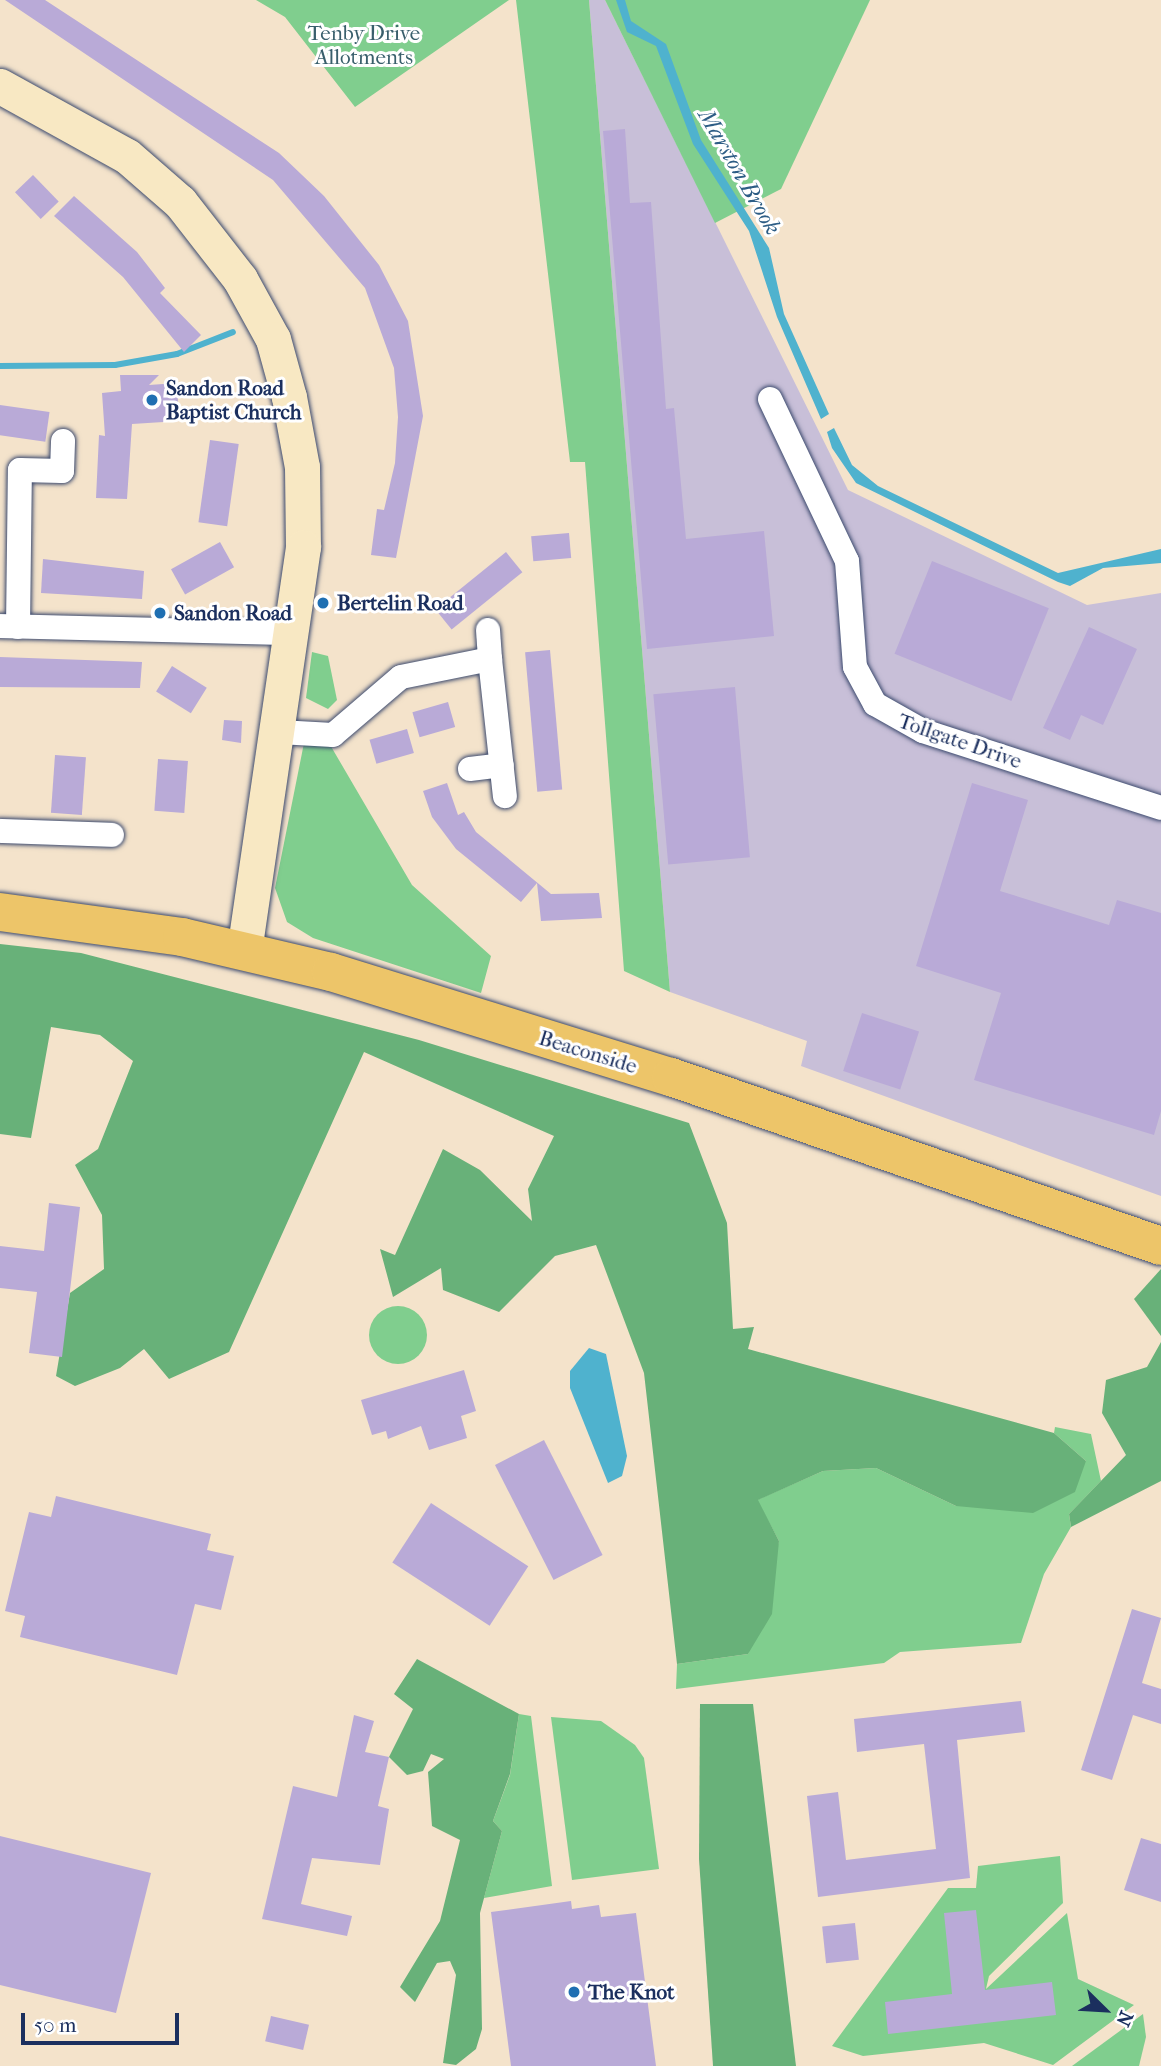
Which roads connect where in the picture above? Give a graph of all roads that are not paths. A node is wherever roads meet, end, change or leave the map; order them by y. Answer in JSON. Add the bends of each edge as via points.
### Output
{"nodes":[{"id":1,"x":0,"y":86,"type":"edge"},
{"id":2,"x":770,"y":399,"type":"dead end"},
{"id":3,"x":63,"y":441,"type":"dead end"},
{"id":4,"x":9,"y":627,"type":"edge"},
{"id":5,"x":488,"y":630,"type":"dead end"},
{"id":6,"x":293,"y":633,"type":"junction"},
{"id":7,"x":490,"y":659,"type":"junction"},
{"id":8,"x":279,"y":732,"type":"junction"},
{"id":9,"x":502,"y":765,"type":"junction"},
{"id":10,"x":470,"y":769,"type":"dead end"},
{"id":11,"x":505,"y":796,"type":"dead end"},
{"id":12,"x":1161,"y":808,"type":"edge"},
{"id":13,"x":0,"y":831,"type":"edge"},
{"id":14,"x":112,"y":835,"type":"dead end"},
{"id":15,"x":0,"y":912,"type":"edge"},
{"id":16,"x":244,"y":951,"type":"junction"},
{"id":17,"x":1161,"y":1246,"type":"edge"}],
"edges":[{"from":1,"to":6,"type":"main road","via":[[153,175],[240,279],[273,339],[302,467],[303,547]]},
{"from":2,"to":12,"type":"street","name":"Tollgate Drive","via":[[846,561],[855,667],[875,704],[922,731]]},
{"from":3,"to":4,"type":"street","via":[[62,471],[20,470]]},
{"from":4,"to":6,"type":"street"},
{"from":5,"to":7,"type":"street"},
{"from":6,"to":8,"type":"main road"},
{"from":7,"to":8,"type":"street","via":[[401,677],[333,735]]},
{"from":7,"to":9,"type":"street"},
{"from":8,"to":16,"type":"main road"},
{"from":9,"to":10,"type":"street"},
{"from":9,"to":11,"type":"street"},
{"from":13,"to":14,"type":"street"},
{"from":15,"to":16,"type":"highway","name":"Beaconside"},
{"from":16,"to":17,"type":"highway","name":"Beaconside","via":[[671,1077]]}]}
